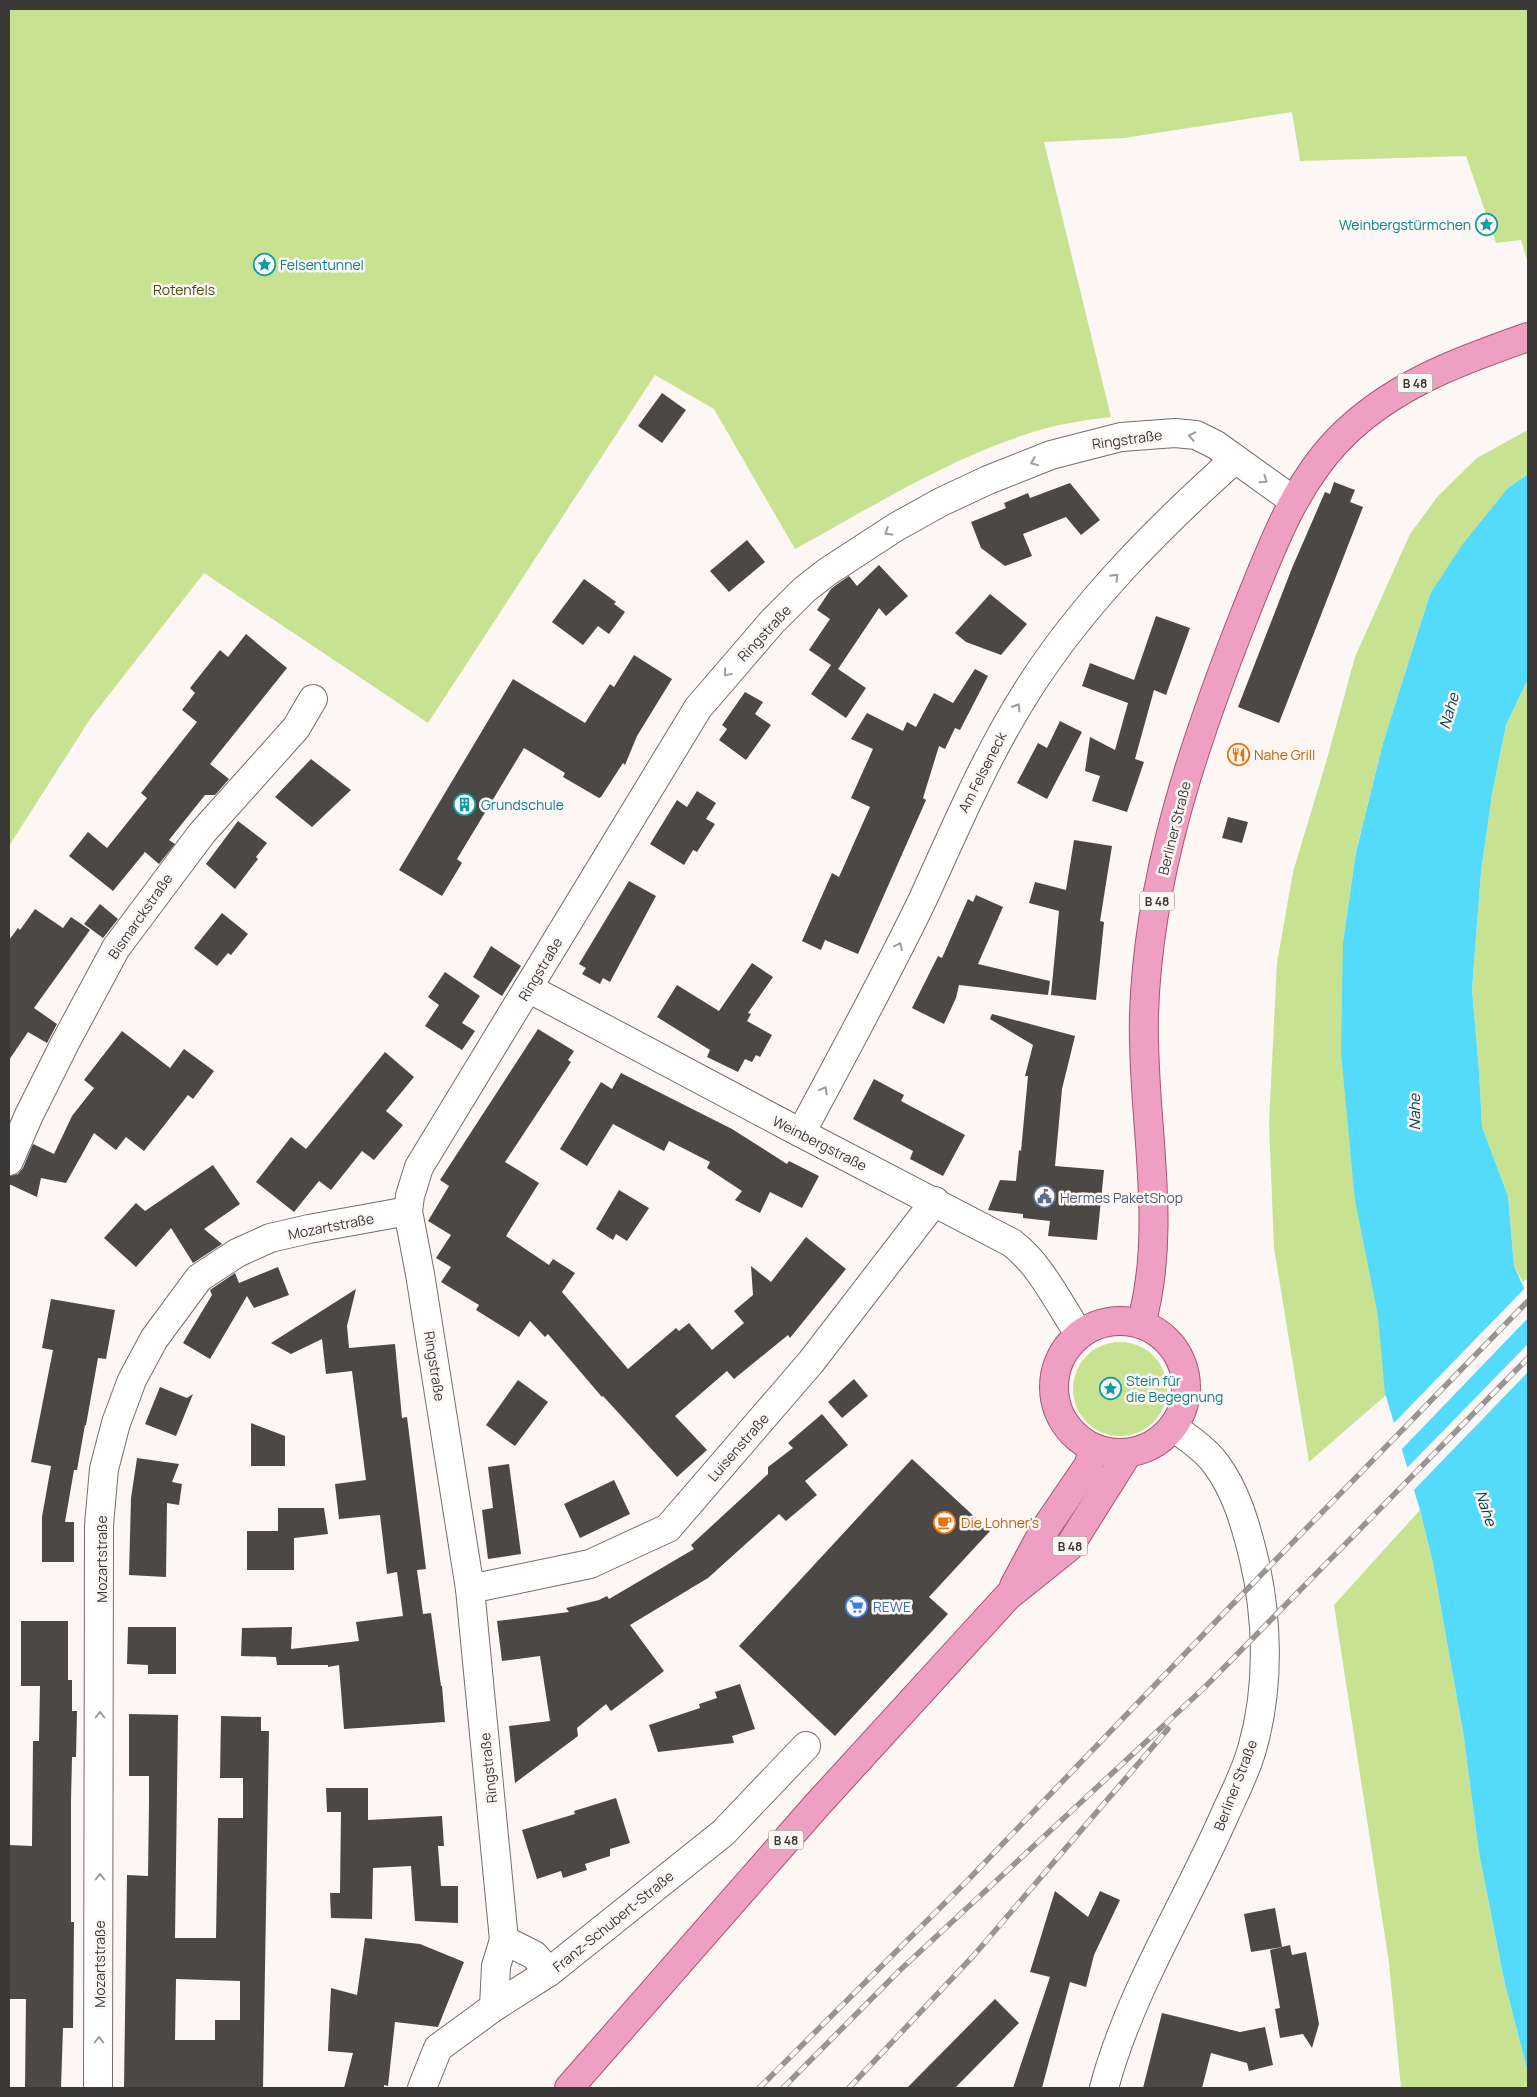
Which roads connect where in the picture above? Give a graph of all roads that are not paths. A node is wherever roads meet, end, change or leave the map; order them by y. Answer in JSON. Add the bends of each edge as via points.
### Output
{"nodes":[{"id":1,"x":1528,"y":337,"type":"edge"},
{"id":2,"x":1234,"y":459,"type":"junction"},
{"id":3,"x":1294,"y":501,"type":"junction"},
{"id":4,"x":313,"y":699,"type":"dead end"},
{"id":5,"x":528,"y":988,"type":"junction"},
{"id":6,"x":801,"y":1133,"type":"junction"},
{"id":7,"x":9,"y":1161,"type":"edge"},
{"id":8,"x":935,"y":1201,"type":"junction"},
{"id":9,"x":408,"y":1211,"type":"junction"},
{"id":10,"x":1141,"y":1324,"type":"junction"},
{"id":11,"x":1079,"y":1334,"type":"junction"},
{"id":12,"x":1173,"y":1427,"type":"junction"},
{"id":13,"x":1094,"y":1449,"type":"junction"},
{"id":14,"x":1128,"y":1453,"type":"junction"},
{"id":15,"x":470,"y":1589,"type":"junction"},
{"id":16,"x":1008,"y":1596,"type":"junction"},
{"id":17,"x":806,"y":1746,"type":"dead end"},
{"id":18,"x":504,"y":1940,"type":"junction"},
{"id":19,"x":549,"y":1972,"type":"junction"},
{"id":20,"x":494,"y":2007,"type":"junction"},
{"id":21,"x":98,"y":2088,"type":"edge"},
{"id":22,"x":422,"y":2088,"type":"edge"},
{"id":23,"x":568,"y":2088,"type":"edge"},
{"id":24,"x":1104,"y":2088,"type":"edge"}],
"edges":[{"from":1,"to":3,"type":"main road","number":"B 48","via":[[1462,360],[1393,394],[1340,438],[1321,459]]},
{"from":2,"to":3,"type":"street","name":"Ringstraße","one_way":true},
{"from":2,"to":5,"type":"street","name":"Ringstraße","one_way":true,"via":[[1216,445],[1196,436],[1175,433],[1121,437],[1085,445],[1050,455],[941,502],[827,572],[772,622],[698,708]]},
{"from":6,"to":2,"type":"street","name":"Am Felseneck","one_way":true,"via":[[888,970],[998,738],[1029,687],[1106,587]]},
{"from":3,"to":10,"type":"main road","name":"Berliner Straße","number":"B 48","via":[[1258,582],[1209,708],[1188,772],[1159,888],[1144,1012],[1143,1050],[1153,1194],[1150,1288]]},
{"from":4,"to":7,"type":"street","name":"Bismarckstraße","via":[[296,728],[202,833],[130,926],[90,993]]},
{"from":5,"to":6,"type":"street","name":"Weinbergstraße"},
{"from":5,"to":9,"type":"street","name":"Ringstraße","via":[[419,1167]]},
{"from":6,"to":8,"type":"street","name":"Weinbergstraße"},
{"from":8,"to":11,"type":"street","name":"Weinbergstraße","via":[[1023,1252]]},
{"from":8,"to":15,"type":"street","name":"Luisenstraße","via":[[811,1362],[668,1528],[590,1564]]},
{"from":9,"to":15,"type":"street","name":"Ringstraße"},
{"from":21,"to":9,"type":"street","name":"Mozartstraße","one_way":true,"via":[[100,1525],[104,1469],[116,1423],[132,1380],[154,1339],[199,1278],[238,1253],[270,1238]]},
{"from":10,"to":11,"type":"main road","via":[[1109,1321]]},
{"from":10,"to":12,"type":"main road","via":[[1167,1340],[1184,1366],[1186,1397]]},
{"from":11,"to":13,"type":"main road","via":[[1066,1347],[1058,1363],[1054,1397],[1066,1426]]},
{"from":12,"to":14,"type":"main road","via":[[1151,1446]]},
{"from":12,"to":24,"type":"street","name":"Berliner Straße","via":[[1197,1444],[1216,1464],[1239,1505],[1248,1533],[1262,1601],[1264,1643],[1260,1708],[1252,1750],[1241,1777],[1208,1854],[1126,2023]]},
{"from":13,"to":14,"type":"main road"},
{"from":13,"to":16,"type":"main road","number":"B 48","via":[[1088,1466],[1043,1532]]},
{"from":14,"to":16,"type":"main road","number":"B 48","via":[[1069,1547]]},
{"from":15,"to":18,"type":"street","name":"Ringstraße"},
{"from":16,"to":23,"type":"main road","number":"B 48","via":[[817,1805]]},
{"from":17,"to":19,"type":"street","name":"Franz-Schubert-Straße","via":[[723,1833]]},
{"from":18,"to":19,"type":"street","via":[[534,1954]]},
{"from":18,"to":20,"type":"street","name":"Ringstraße","via":[[496,1966]]},
{"from":19,"to":20,"type":"street","name":"Franz-Schubert-Straße"},
{"from":20,"to":22,"type":"street","name":"Franz-Schubert-Straße","via":[[438,2048]]}]}
